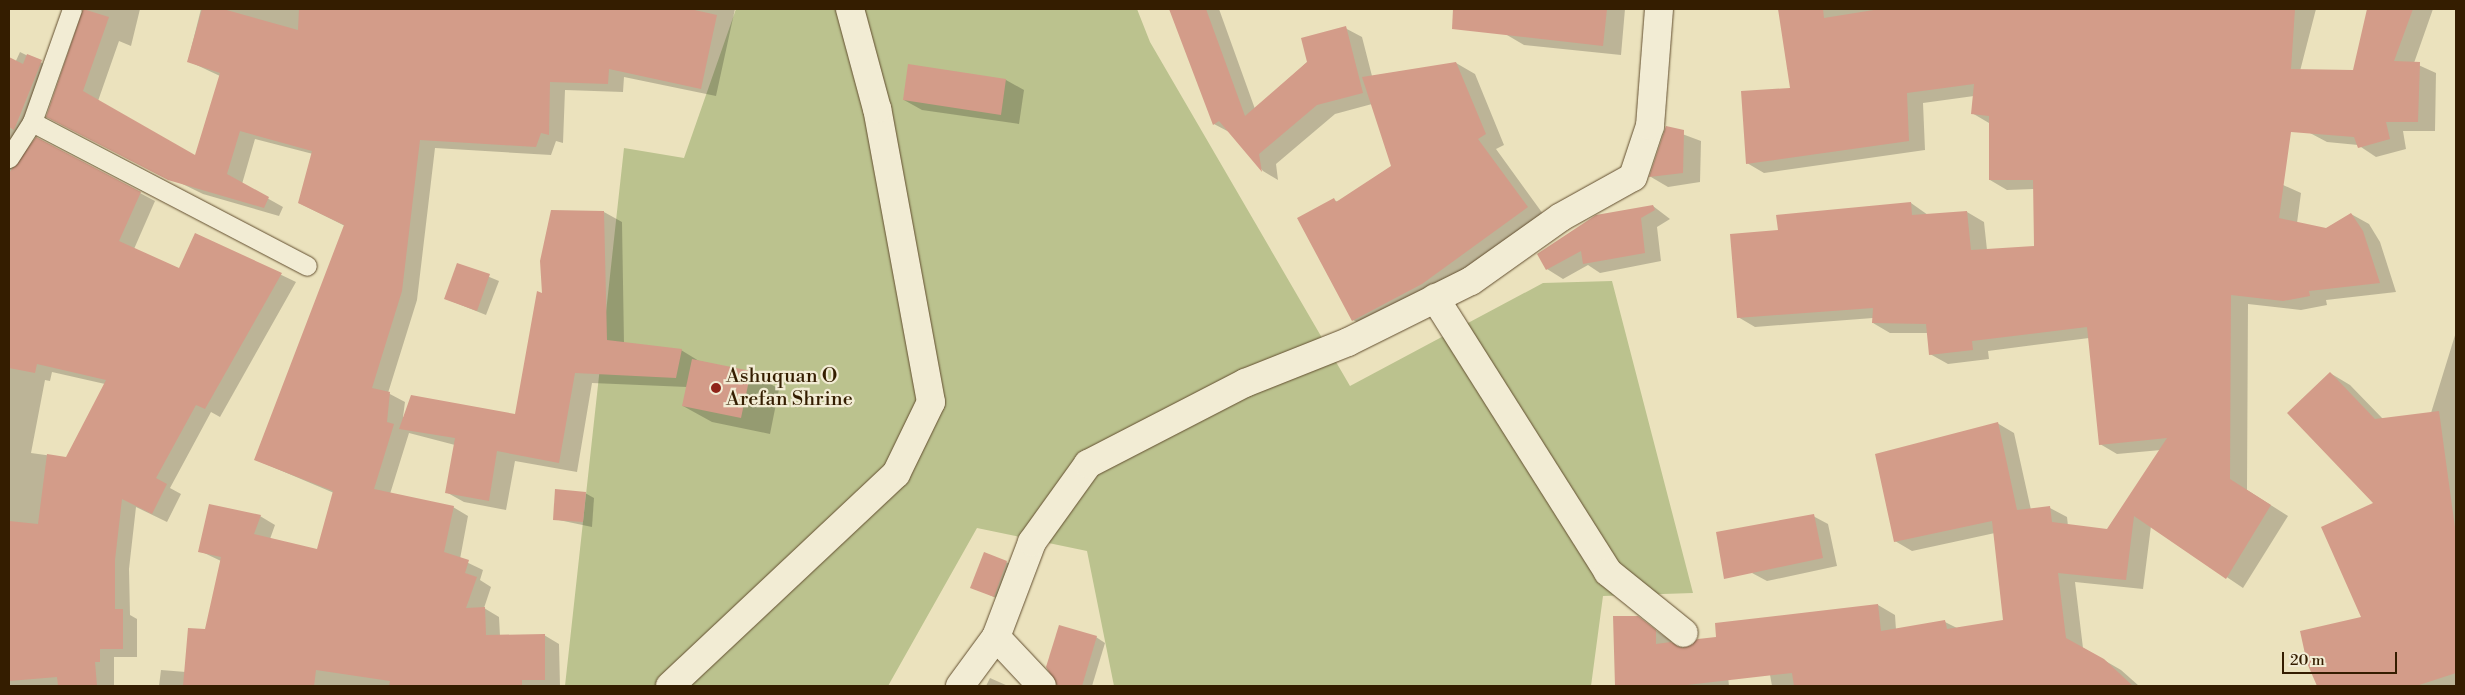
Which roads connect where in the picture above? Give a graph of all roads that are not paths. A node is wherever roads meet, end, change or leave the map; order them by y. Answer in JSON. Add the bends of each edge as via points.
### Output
{"nodes":[{"id":1,"x":72,"y":9,"type":"edge"},
{"id":2,"x":850,"y":9,"type":"edge"},
{"id":3,"x":1659,"y":9,"type":"edge"},
{"id":4,"x":32,"y":122,"type":"junction"},
{"id":5,"x":9,"y":158,"type":"edge"},
{"id":6,"x":307,"y":266,"type":"dead end"},
{"id":7,"x":1435,"y":298,"type":"junction"},
{"id":8,"x":1684,"y":633,"type":"dead end"},
{"id":9,"x":996,"y":637,"type":"junction"},
{"id":10,"x":670,"y":686,"type":"edge"},
{"id":11,"x":961,"y":686,"type":"edge"},
{"id":12,"x":1042,"y":686,"type":"edge"}],
"edges":[{"from":1,"to":4,"type":"lane"},
{"from":2,"to":10,"type":"street","via":[[877,109],[931,402],[896,474]]},
{"from":3,"to":7,"type":"street","via":[[1650,126],[1633,177],[1560,217],[1472,281]]},
{"from":4,"to":5,"type":"lane"},
{"from":4,"to":6,"type":"lane"},
{"from":7,"to":8,"type":"street","via":[[1608,572]]},
{"from":7,"to":9,"type":"street","via":[[1348,342],[1244,383],[1088,464],[1032,542]]},
{"from":9,"to":11,"type":"street"},
{"from":9,"to":12,"type":"street"}]}
